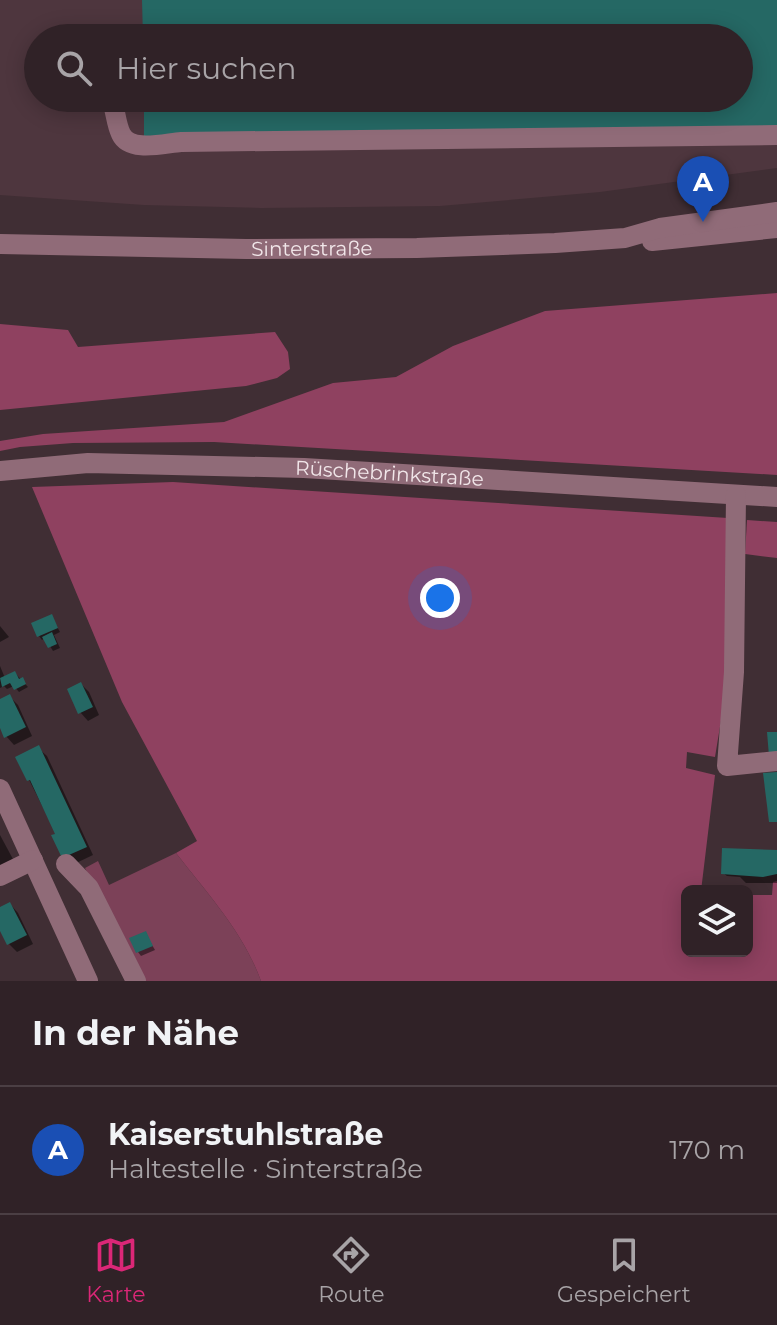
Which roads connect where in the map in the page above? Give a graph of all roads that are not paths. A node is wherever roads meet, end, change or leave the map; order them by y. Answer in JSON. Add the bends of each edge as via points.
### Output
{"nodes":[{"id":1,"x":115,"y":112,"type":"edge"},
{"id":2,"x":777,"y":135,"type":"edge"},
{"id":3,"x":777,"y":212,"type":"edge"},
{"id":4,"x":777,"y":228,"type":"edge"},
{"id":5,"x":625,"y":238,"type":"junction"},
{"id":6,"x":0,"y":244,"type":"edge"},
{"id":7,"x":0,"y":471,"type":"edge"},
{"id":8,"x":736,"y":495,"type":"junction"},
{"id":9,"x":777,"y":497,"type":"edge"},
{"id":10,"x":777,"y":761,"type":"edge"},
{"id":11,"x":0,"y":789,"type":"edge"},
{"id":12,"x":33,"y":860,"type":"junction"},
{"id":13,"x":66,"y":864,"type":"dead end"},
{"id":14,"x":0,"y":876,"type":"edge"},
{"id":15,"x":88,"y":981,"type":"edge"},
{"id":16,"x":136,"y":981,"type":"edge"}],
"edges":[{"from":1,"to":2,"type":"street","via":[[121,135],[139,145]]},
{"from":3,"to":5,"type":"street","name":"Sinterstraße"},
{"from":4,"to":5,"type":"street","name":"Sinterstraße","via":[[680,240]]},
{"from":5,"to":6,"type":"street","name":"Sinterstraße","via":[[401,248]]},
{"from":7,"to":8,"type":"street","name":"Rüschebrinkstraße","via":[[88,463],[304,468]]},
{"from":8,"to":9,"type":"street","name":"Rüschebrinkstraße"},
{"from":8,"to":10,"type":"street","via":[[727,766]]},
{"from":11,"to":12,"type":"street"},
{"from":12,"to":14,"type":"street"},
{"from":12,"to":15,"type":"street"},
{"from":13,"to":16,"type":"street","via":[[89,888]]}]}
